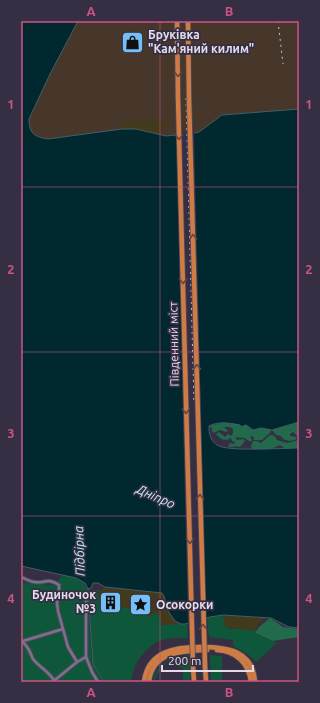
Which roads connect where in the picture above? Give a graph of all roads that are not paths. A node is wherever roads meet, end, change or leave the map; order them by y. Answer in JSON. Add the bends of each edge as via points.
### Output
{"nodes":[{"id":1,"x":177,"y":21,"type":"edge"},
{"id":2,"x":188,"y":21,"type":"edge"},
{"id":3,"x":21,"y":577,"type":"edge"},
{"id":4,"x":86,"y":597,"type":"dead end"},
{"id":5,"x":63,"y":629,"type":"junction"},
{"id":6,"x":22,"y":641,"type":"edge"},
{"id":7,"x":86,"y":657,"type":"junction"},
{"id":8,"x":77,"y":662,"type":"junction"},
{"id":9,"x":55,"y":681,"type":"edge"},
{"id":10,"x":98,"y":682,"type":"edge"},
{"id":11,"x":144,"y":682,"type":"edge"},
{"id":12,"x":150,"y":682,"type":"edge"},
{"id":13,"x":194,"y":682,"type":"edge"},
{"id":14,"x":206,"y":682,"type":"edge"},
{"id":15,"x":251,"y":682,"type":"edge"},
{"id":16,"x":255,"y":682,"type":"edge"}],
"edges":[{"from":1,"to":13,"type":"highway","name":"Південний міст","one_way":true,"bridge":true},
{"from":14,"to":2,"type":"highway","name":"Південний міст","one_way":true,"bridge":true},
{"from":3,"to":5,"type":"street","via":[[35,582],[47,580],[59,585],[57,603]]},
{"from":4,"to":7,"type":"street"},
{"from":5,"to":6,"type":"street"},
{"from":5,"to":8,"type":"street","via":[[68,647]]},
{"from":6,"to":9,"type":"street","via":[[34,660]]},
{"from":7,"to":8,"type":"street"},
{"from":7,"to":10,"type":"street"},
{"from":8,"to":9,"type":"street"},
{"from":11,"to":16,"type":"highway","via":[[151,664],[167,651],[187,647],[215,647],[232,650],[245,658],[252,667]]},
{"from":12,"to":15,"type":"highway","via":[[151,673],[165,656],[188,650],[214,650],[239,657],[247,667]]}]}
